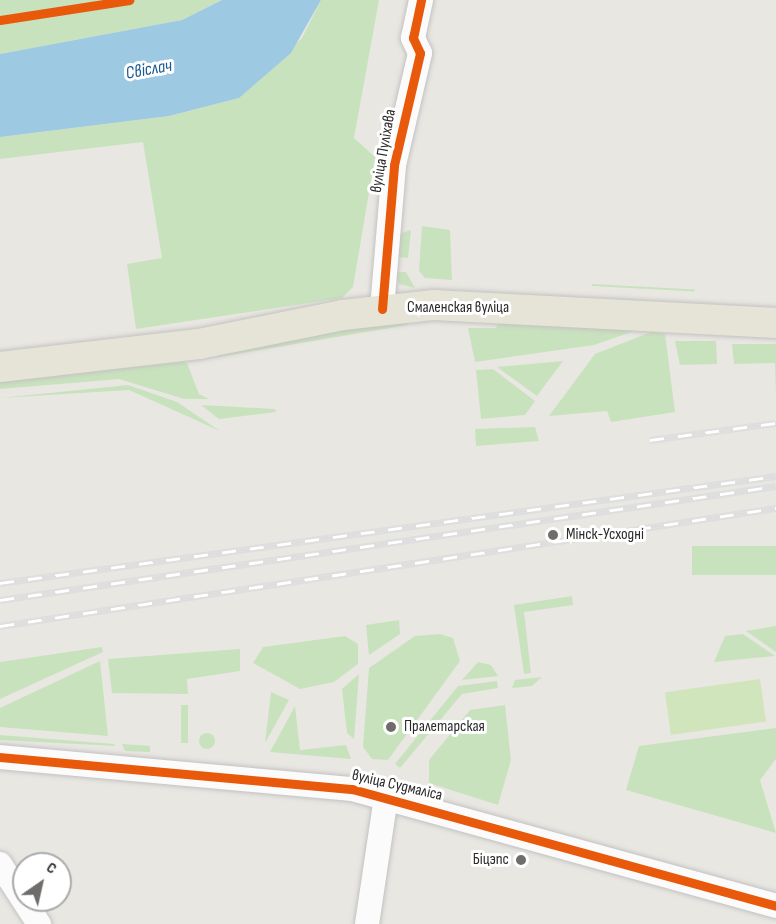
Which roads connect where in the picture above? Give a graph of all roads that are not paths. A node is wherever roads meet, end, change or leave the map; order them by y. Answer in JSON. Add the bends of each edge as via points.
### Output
{"nodes":[{"id":1,"x":421,"y":0,"type":"edge"},
{"id":2,"x":382,"y":309,"type":"junction"},
{"id":3,"x":776,"y":323,"type":"edge"},
{"id":4,"x":0,"y":367,"type":"edge"},
{"id":5,"x":0,"y":757,"type":"edge"},
{"id":6,"x":387,"y":797,"type":"junction"},
{"id":7,"x":0,"y":864,"type":"edge"},
{"id":8,"x":776,"y":906,"type":"edge"},
{"id":9,"x":39,"y":924,"type":"edge"},
{"id":10,"x":367,"y":924,"type":"edge"}],
"edges":[{"from":1,"to":2,"type":"street","name":"вуліца Пуліхава","via":[[416,46],[404,51],[396,83],[394,165]]},
{"from":2,"to":3,"type":"main road","name":"Смаленская вуліца","via":[[463,306]]},
{"from":2,"to":4,"type":"main road","name":"Смаленская вуліца","via":[[200,344]]},
{"from":5,"to":6,"type":"street","name":"вуліца Судмаліса","via":[[238,776]]},
{"from":6,"to":8,"type":"street","name":"вуліца Судмаліса"},
{"from":6,"to":10,"type":"street"},
{"from":7,"to":9,"type":"street"}]}
